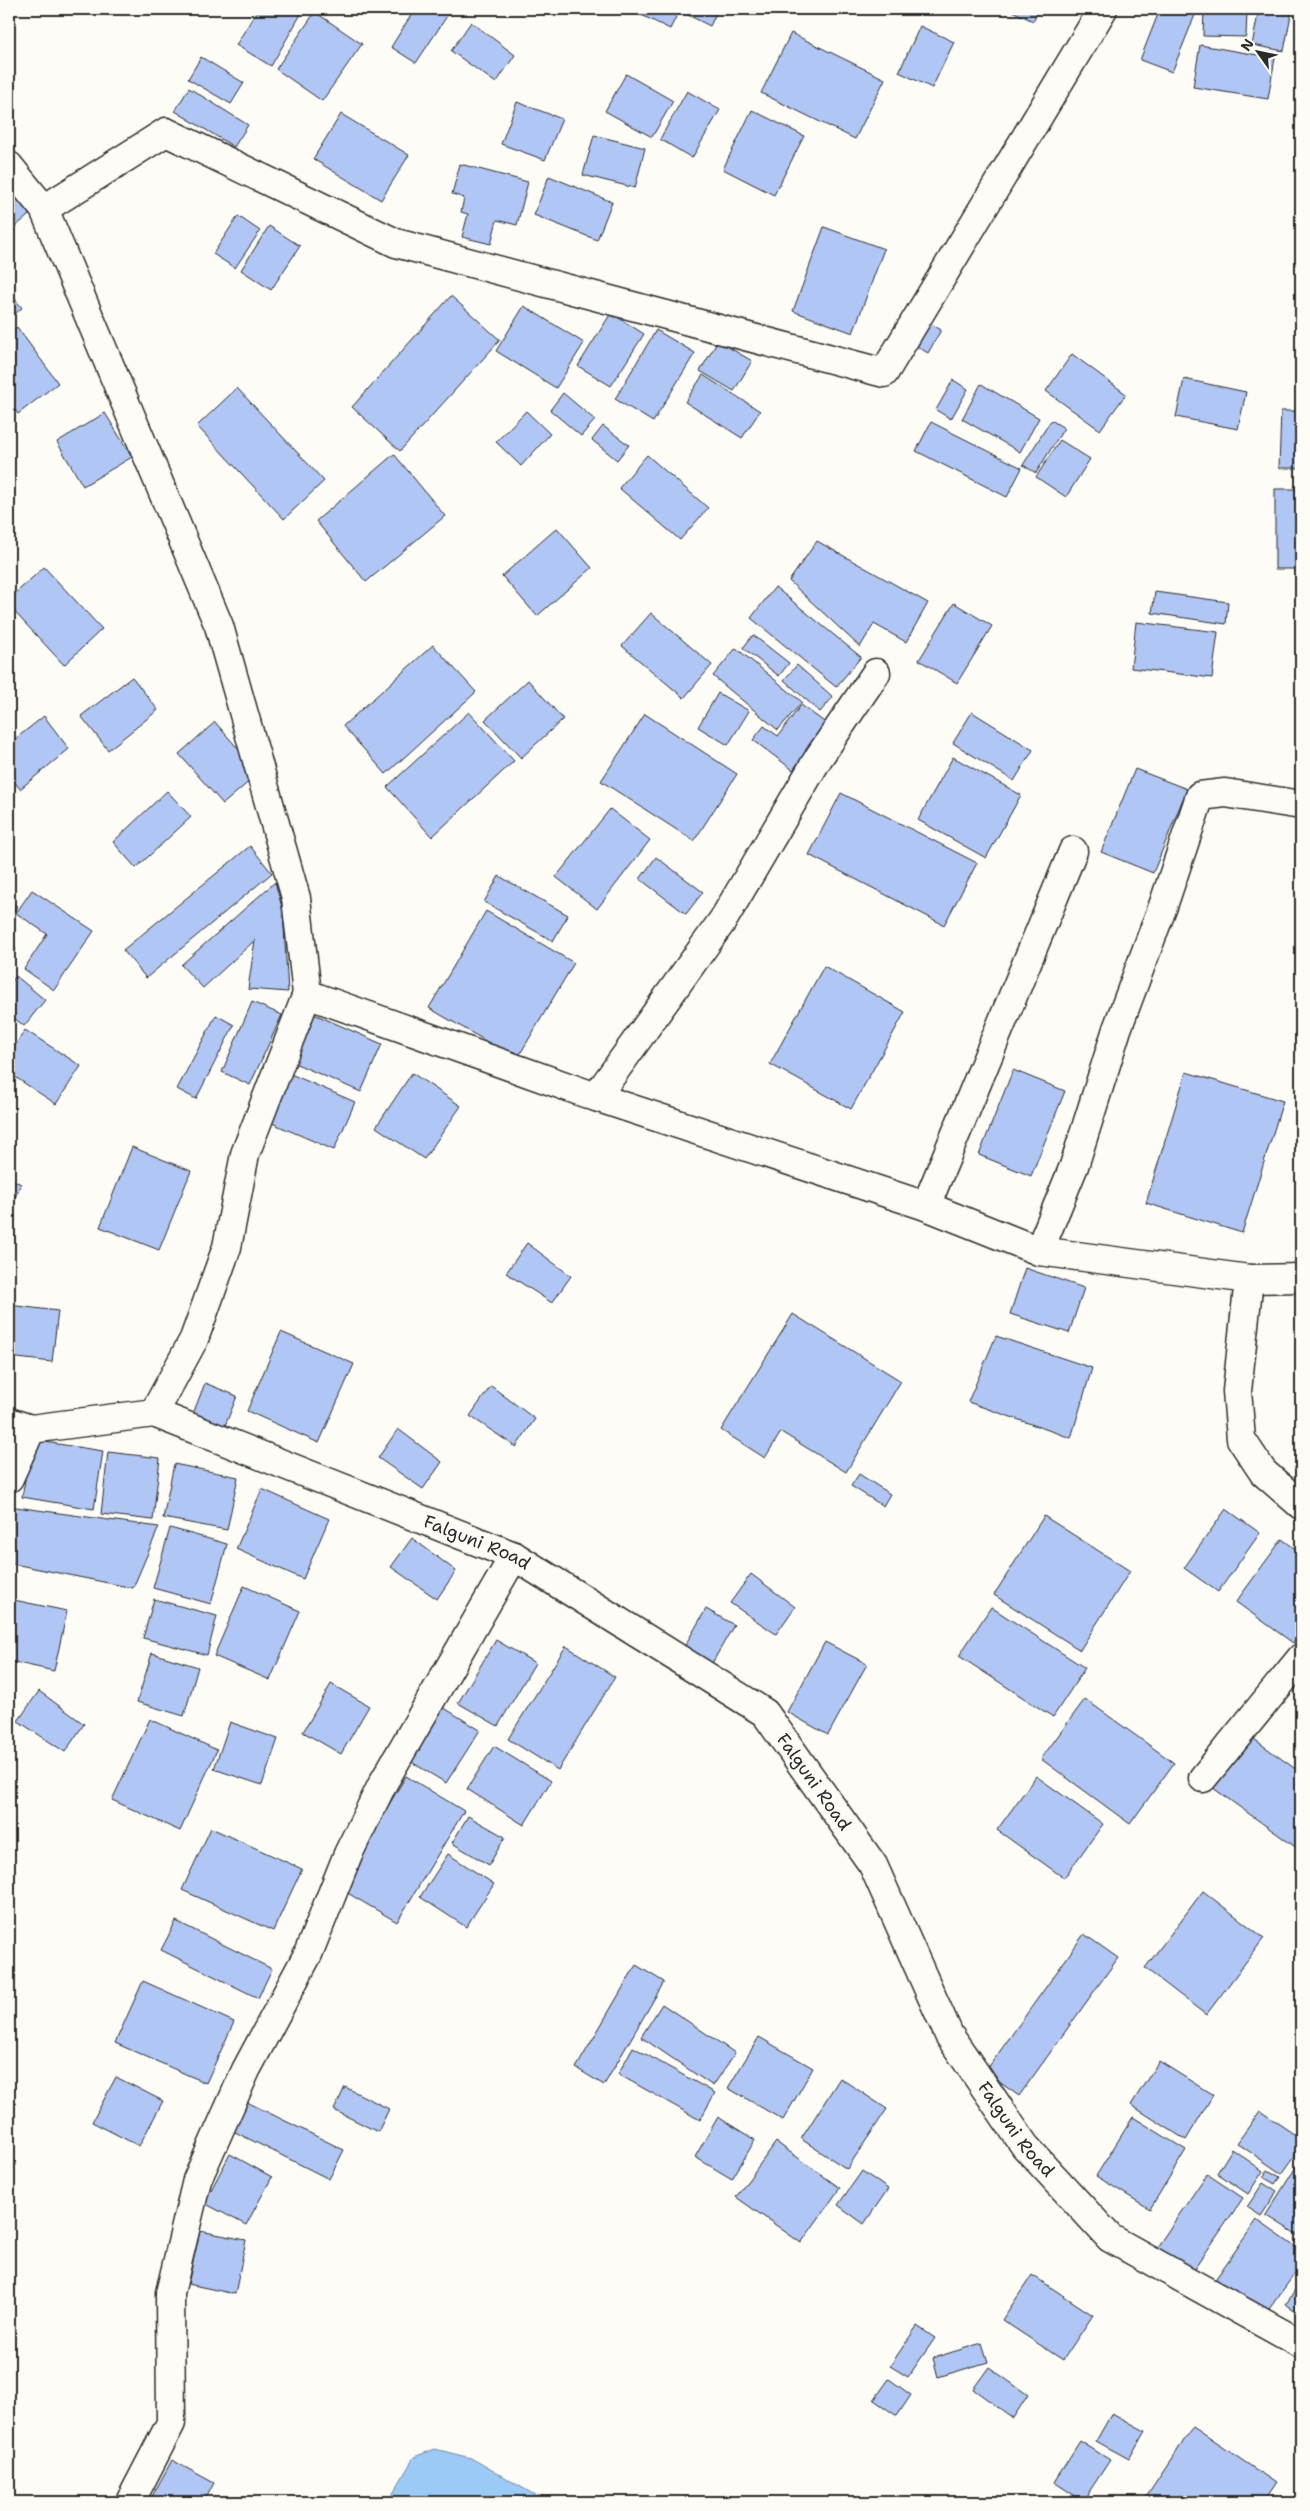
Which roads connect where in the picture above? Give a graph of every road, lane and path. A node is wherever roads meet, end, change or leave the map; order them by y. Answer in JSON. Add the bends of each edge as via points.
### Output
{"nodes":[{"id":1,"x":1103,"y":9,"type":"edge"},
{"id":2,"x":9,"y":166,"type":"edge"},
{"id":3,"x":44,"y":209,"type":"junction"},
{"id":4,"x":876,"y":673,"type":"dead end"},
{"id":5,"x":1301,"y":805,"type":"edge"},
{"id":6,"x":1073,"y":851,"type":"dead end"},
{"id":7,"x":307,"y":994,"type":"junction"},
{"id":8,"x":596,"y":1097,"type":"junction"},
{"id":9,"x":926,"y":1206,"type":"junction"},
{"id":10,"x":1038,"y":1251,"type":"junction"},
{"id":11,"x":1301,"y":1278,"type":"edge"},
{"id":12,"x":1249,"y":1279,"type":"junction"},
{"id":13,"x":154,"y":1413,"type":"junction"},
{"id":14,"x":20,"y":1426,"type":"edge"},
{"id":15,"x":9,"y":1478,"type":"edge"},
{"id":16,"x":1301,"y":1505,"type":"edge"},
{"id":17,"x":514,"y":1556,"type":"junction"},
{"id":18,"x":1301,"y":1658,"type":"edge"},
{"id":19,"x":1203,"y":1778,"type":"dead end"},
{"id":20,"x":1301,"y":2344,"type":"edge"},
{"id":21,"x":130,"y":2502,"type":"edge"}],
"edges":[{"from":1,"to":3,"type":"street","via":[[884,373],[396,243],[166,132]]},
{"from":2,"to":3,"type":"street"},
{"from":3,"to":7,"type":"street","via":[[219,626],[296,898]]},
{"from":4,"to":8,"type":"street","via":[[819,757],[723,920]]},
{"from":5,"to":10,"type":"street","via":[[1225,794],[1200,796],[1118,1029],[1074,1166]]},
{"from":6,"to":9,"type":"street"},
{"from":7,"to":8,"type":"street"},
{"from":7,"to":13,"type":"street","via":[[245,1154],[227,1247],[194,1339]]},
{"from":8,"to":9,"type":"street"},
{"from":9,"to":10,"type":"street"},
{"from":10,"to":12,"type":"street"},
{"from":11,"to":12,"type":"street"},
{"from":12,"to":16,"type":"street","via":[[1237,1391],[1241,1439],[1263,1472]]},
{"from":13,"to":14,"type":"street"},
{"from":13,"to":17,"type":"street","name":"Falguni Road"},
{"from":14,"to":15,"type":"street"},
{"from":17,"to":20,"type":"street","name":"Falguni Road","via":[[765,1713],[873,1865],[949,2035],[1025,2146],[1110,2238]]},
{"from":17,"to":21,"type":"street","via":[[383,1783],[348,1854],[308,1954],[246,2070],[197,2180],[170,2293],[171,2423]]},
{"from":18,"to":19,"type":"street"}]}
